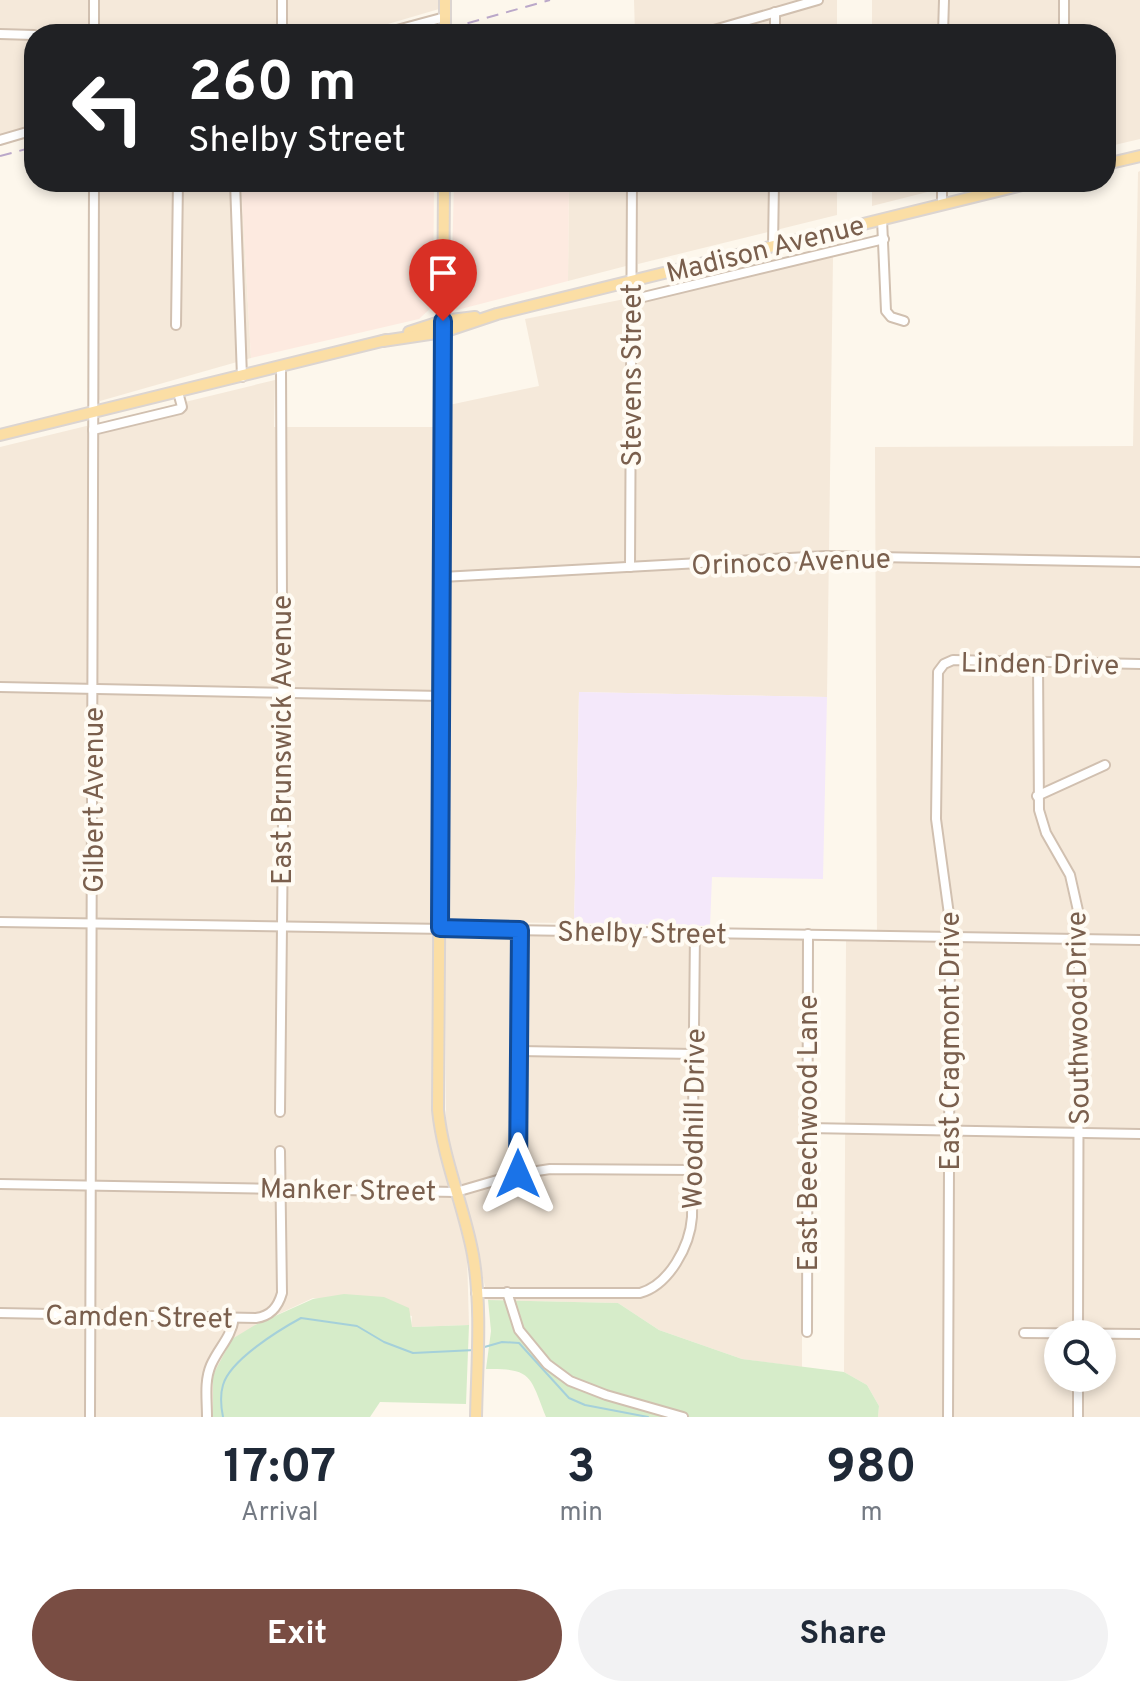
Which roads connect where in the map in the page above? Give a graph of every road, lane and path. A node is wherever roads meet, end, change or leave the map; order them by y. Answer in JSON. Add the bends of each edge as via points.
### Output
{"nodes":[{"id":1,"x":94,"y":0,"type":"edge"},
{"id":2,"x":282,"y":0,"type":"edge"},
{"id":3,"x":445,"y":0,"type":"edge"},
{"id":4,"x":818,"y":0,"type":"edge"},
{"id":5,"x":944,"y":0,"type":"edge"},
{"id":6,"x":1064,"y":0,"type":"edge"},
{"id":7,"x":775,"y":12,"type":"junction"},
{"id":8,"x":445,"y":17,"type":"junction"},
{"id":9,"x":94,"y":24,"type":"edge"},
{"id":10,"x":282,"y":24,"type":"edge"},
{"id":11,"x":419,"y":24,"type":"edge"},
{"id":12,"x":445,"y":24,"type":"edge"},
{"id":13,"x":734,"y":24,"type":"edge"},
{"id":14,"x":775,"y":24,"type":"edge"},
{"id":15,"x":943,"y":24,"type":"edge"},
{"id":16,"x":1064,"y":24,"type":"edge"},
{"id":17,"x":0,"y":34,"type":"edge"},
{"id":18,"x":24,"y":35,"type":"edge"},
{"id":19,"x":24,"y":133,"type":"edge"},
{"id":20,"x":0,"y":140,"type":"edge"},
{"id":21,"x":1140,"y":156,"type":"edge"},
{"id":22,"x":1116,"y":162,"type":"edge"},
{"id":23,"x":94,"y":192,"type":"edge"},
{"id":24,"x":178,"y":192,"type":"edge"},
{"id":25,"x":235,"y":192,"type":"edge"},
{"id":26,"x":444,"y":192,"type":"edge"},
{"id":27,"x":632,"y":192,"type":"edge"},
{"id":28,"x":774,"y":192,"type":"edge"},
{"id":29,"x":942,"y":192,"type":"edge"},
{"id":30,"x":994,"y":192,"type":"edge"},
{"id":31,"x":942,"y":205,"type":"junction"},
{"id":32,"x":882,"y":219,"type":"junction"},
{"id":33,"x":824,"y":234,"type":"junction"},
{"id":34,"x":884,"y":239,"type":"junction"},
{"id":35,"x":773,"y":246,"type":"junction"},
{"id":36,"x":824,"y":253,"type":"junction"},
{"id":37,"x":631,"y":281,"type":"junction"},
{"id":38,"x":631,"y":300,"type":"junction"},
{"id":39,"x":904,"y":321,"type":"dead end"},
{"id":40,"x":176,"y":325,"type":"dead end"},
{"id":41,"x":443,"y":327,"type":"junction"},
{"id":42,"x":281,"y":367,"type":"junction"},
{"id":43,"x":242,"y":377,"type":"junction"},
{"id":44,"x":178,"y":392,"type":"junction"},
{"id":45,"x":94,"y":413,"type":"junction"},
{"id":46,"x":93,"y":430,"type":"junction"},
{"id":47,"x":0,"y":435,"type":"edge"},
{"id":48,"x":1140,"y":562,"type":"edge"},
{"id":49,"x":630,"y":567,"type":"junction"},
{"id":50,"x":442,"y":577,"type":"junction"},
{"id":51,"x":1038,"y":662,"type":"junction"},
{"id":52,"x":1140,"y":664,"type":"edge"},
{"id":53,"x":941,"y":666,"type":"joint"},
{"id":54,"x":0,"y":687,"type":"edge"},
{"id":55,"x":93,"y":689,"type":"junction"},
{"id":56,"x":281,"y":693,"type":"junction"},
{"id":57,"x":441,"y":696,"type":"junction"},
{"id":58,"x":1105,"y":765,"type":"dead end"},
{"id":59,"x":1037,"y":796,"type":"junction"},
{"id":60,"x":0,"y":922,"type":"edge"},
{"id":61,"x":94,"y":923,"type":"junction"},
{"id":62,"x":282,"y":926,"type":"junction"},
{"id":63,"x":440,"y":928,"type":"junction"},
{"id":64,"x":520,"y":930,"type":"junction"},
{"id":65,"x":695,"y":932,"type":"junction"},
{"id":66,"x":808,"y":934,"type":"junction"},
{"id":67,"x":949,"y":937,"type":"junction"},
{"id":68,"x":1079,"y":939,"type":"junction"},
{"id":69,"x":1140,"y":940,"type":"edge"},
{"id":70,"x":519,"y":1051,"type":"junction"},
{"id":71,"x":694,"y":1054,"type":"junction"},
{"id":72,"x":280,"y":1112,"type":"dead end"},
{"id":73,"x":807,"y":1128,"type":"junction"},
{"id":74,"x":949,"y":1131,"type":"junction"},
{"id":75,"x":1079,"y":1133,"type":"junction"},
{"id":76,"x":1140,"y":1134,"type":"edge"},
{"id":77,"x":280,"y":1151,"type":"dead end"},
{"id":78,"x":693,"y":1170,"type":"junction"},
{"id":79,"x":518,"y":1174,"type":"junction"},
{"id":80,"x":0,"y":1184,"type":"edge"},
{"id":81,"x":93,"y":1185,"type":"junction"},
{"id":82,"x":280,"y":1188,"type":"junction"},
{"id":83,"x":456,"y":1192,"type":"junction"},
{"id":84,"x":507,"y":1292,"type":"junction"},
{"id":85,"x":476,"y":1293,"type":"junction"},
{"id":86,"x":0,"y":1313,"type":"edge"},
{"id":87,"x":90,"y":1315,"type":"junction"},
{"id":88,"x":234,"y":1318,"type":"junction"},
{"id":89,"x":1078,"y":1320,"type":"edge"},
{"id":90,"x":807,"y":1332,"type":"dead end"},
{"id":91,"x":1024,"y":1333,"type":"dead end"},
{"id":92,"x":1044,"y":1333,"type":"edge"},
{"id":93,"x":1116,"y":1334,"type":"edge"},
{"id":94,"x":1140,"y":1334,"type":"edge"},
{"id":95,"x":1078,"y":1392,"type":"edge"},
{"id":96,"x":90,"y":1417,"type":"edge"},
{"id":97,"x":207,"y":1417,"type":"edge"},
{"id":98,"x":476,"y":1417,"type":"edge"},
{"id":99,"x":683,"y":1417,"type":"edge"},
{"id":100,"x":948,"y":1417,"type":"edge"},
{"id":101,"x":1078,"y":1417,"type":"edge"}],
"edges":[{"from":1,"to":9,"type":"street"},
{"from":2,"to":10,"type":"street"},
{"from":3,"to":8,"type":"main road"},
{"from":4,"to":7,"type":"street"},
{"from":5,"to":15,"type":"street"},
{"from":6,"to":16,"type":"street"},
{"from":7,"to":13,"type":"street"},
{"from":7,"to":14,"type":"street"},
{"from":8,"to":11,"type":"street"},
{"from":8,"to":12,"type":"main road"},
{"from":17,"to":18,"type":"street"},
{"from":19,"to":20,"type":"street"},
{"from":21,"to":22,"type":"main road"},
{"from":23,"to":45,"type":"street","name":"Gilbert Avenue"},
{"from":24,"to":40,"type":"street"},
{"from":25,"to":43,"type":"street"},
{"from":26,"to":41,"type":"main road"},
{"from":27,"to":37,"type":"street","name":"Stevens Street"},
{"from":28,"to":35,"type":"street"},
{"from":29,"to":31,"type":"street"},
{"from":30,"to":31,"type":"main road","name":"Madison Avenue"},
{"from":31,"to":32,"type":"main road","name":"Madison Avenue"},
{"from":32,"to":33,"type":"main road","name":"Madison Avenue"},
{"from":32,"to":34,"type":"street"},
{"from":33,"to":35,"type":"main road","name":"Madison Avenue"},
{"from":33,"to":36,"type":"street"},
{"from":34,"to":36,"type":"street","name":"Madison Avenue"},
{"from":34,"to":39,"type":"street","via":[[886,311]]},
{"from":35,"to":37,"type":"main road","name":"Madison Avenue"},
{"from":36,"to":38,"type":"street","name":"Madison Avenue"},
{"from":37,"to":38,"type":"street","name":"Stevens Street"},
{"from":37,"to":41,"type":"main road","name":"Madison Avenue"},
{"from":38,"to":49,"type":"street","name":"Stevens Street"},
{"from":41,"to":42,"type":"main road","name":"Madison Avenue"},
{"from":41,"to":50,"type":"main road"},
{"from":42,"to":43,"type":"main road","name":"Madison Avenue"},
{"from":42,"to":56,"type":"street","name":"East Brunswick Avenue"},
{"from":43,"to":44,"type":"main road","name":"Madison Avenue"},
{"from":44,"to":45,"type":"main road","name":"Madison Avenue"},
{"from":44,"to":46,"type":"street","via":[[180,409]]},
{"from":45,"to":46,"type":"street","name":"Gilbert Avenue"},
{"from":45,"to":47,"type":"main road","name":"Madison Avenue"},
{"from":46,"to":55,"type":"street","name":"Gilbert Avenue"},
{"from":48,"to":49,"type":"street","name":"Orinoco Avenue","via":[[826,556]]},
{"from":49,"to":50,"type":"street","name":"Orinoco Avenue"},
{"from":50,"to":57,"type":"main road"},
{"from":51,"to":52,"type":"street","name":"Linden Drive"},
{"from":51,"to":53,"type":"street","name":"Linden Drive","via":[[953,660]]},
{"from":51,"to":59,"type":"street","name":"Southwood Drive"},
{"from":53,"to":67,"type":"street","name":"East Cragmont Drive","via":[[936,804]]},
{"from":54,"to":55,"type":"street"},
{"from":55,"to":56,"type":"street"},
{"from":55,"to":61,"type":"street","name":"Gilbert Avenue"},
{"from":56,"to":57,"type":"street"},
{"from":56,"to":62,"type":"street","name":"East Brunswick Avenue"},
{"from":57,"to":63,"type":"main road"},
{"from":58,"to":59,"type":"street"},
{"from":59,"to":68,"type":"street","name":"Southwood Drive","via":[[1046,833],[1073,883]]},
{"from":60,"to":61,"type":"street","name":"Shelby Street"},
{"from":61,"to":62,"type":"street","name":"Shelby Street"},
{"from":61,"to":81,"type":"street","name":"Gilbert Avenue"},
{"from":62,"to":63,"type":"street","name":"Shelby Street"},
{"from":62,"to":72,"type":"street","name":"East Brunswick Avenue"},
{"from":63,"to":64,"type":"street","name":"Shelby Street"},
{"from":63,"to":83,"type":"main road","via":[[438,1110]]},
{"from":64,"to":65,"type":"street","name":"Shelby Street"},
{"from":64,"to":70,"type":"street"},
{"from":65,"to":66,"type":"street","name":"Shelby Street"},
{"from":65,"to":71,"type":"street","name":"Woodhill Drive"},
{"from":66,"to":67,"type":"street","name":"Shelby Street"},
{"from":66,"to":73,"type":"street","name":"East Beechwood Lane"},
{"from":67,"to":68,"type":"street","name":"Shelby Street"},
{"from":67,"to":74,"type":"street","name":"East Cragmont Drive"},
{"from":68,"to":69,"type":"street","name":"Shelby Street"},
{"from":68,"to":75,"type":"street","name":"Southwood Drive"},
{"from":70,"to":71,"type":"street"},
{"from":70,"to":79,"type":"street"},
{"from":71,"to":78,"type":"street","name":"Woodhill Drive"},
{"from":73,"to":74,"type":"street"},
{"from":73,"to":90,"type":"street","name":"East Beechwood Lane"},
{"from":74,"to":75,"type":"street"},
{"from":74,"to":100,"type":"street","name":"East Cragmont Drive"},
{"from":75,"to":76,"type":"street"},
{"from":75,"to":89,"type":"street","name":"Southwood Drive"},
{"from":77,"to":82,"type":"street"},
{"from":78,"to":79,"type":"street","name":"Manker Street","via":[[574,1168]]},
{"from":78,"to":84,"type":"street","name":"Woodhill Drive","via":[[690,1235],[662,1281],[649,1291]]},
{"from":79,"to":83,"type":"street","name":"Manker Street"},
{"from":80,"to":81,"type":"street","name":"Manker Street"},
{"from":81,"to":82,"type":"street","name":"Manker Street"},
{"from":81,"to":87,"type":"street","name":"Gilbert Avenue"},
{"from":82,"to":83,"type":"street","name":"Manker Street"},
{"from":82,"to":88,"type":"street","name":"Camden Street","via":[[282,1293],[275,1308],[261,1317]]},
{"from":83,"to":85,"type":"main road","via":[[471,1246]]},
{"from":84,"to":85,"type":"street"},
{"from":84,"to":99,"type":"street","via":[[519,1330],[547,1364],[570,1381]]},
{"from":85,"to":98,"type":"main road"},
{"from":86,"to":87,"type":"street","name":"Camden Street"},
{"from":87,"to":88,"type":"street","name":"Camden Street"},
{"from":87,"to":96,"type":"street","name":"Gilbert Avenue"},
{"from":88,"to":97,"type":"street","via":[[206,1378]]},
{"from":91,"to":92,"type":"street"},
{"from":93,"to":94,"type":"street"},
{"from":95,"to":101,"type":"street"}]}
